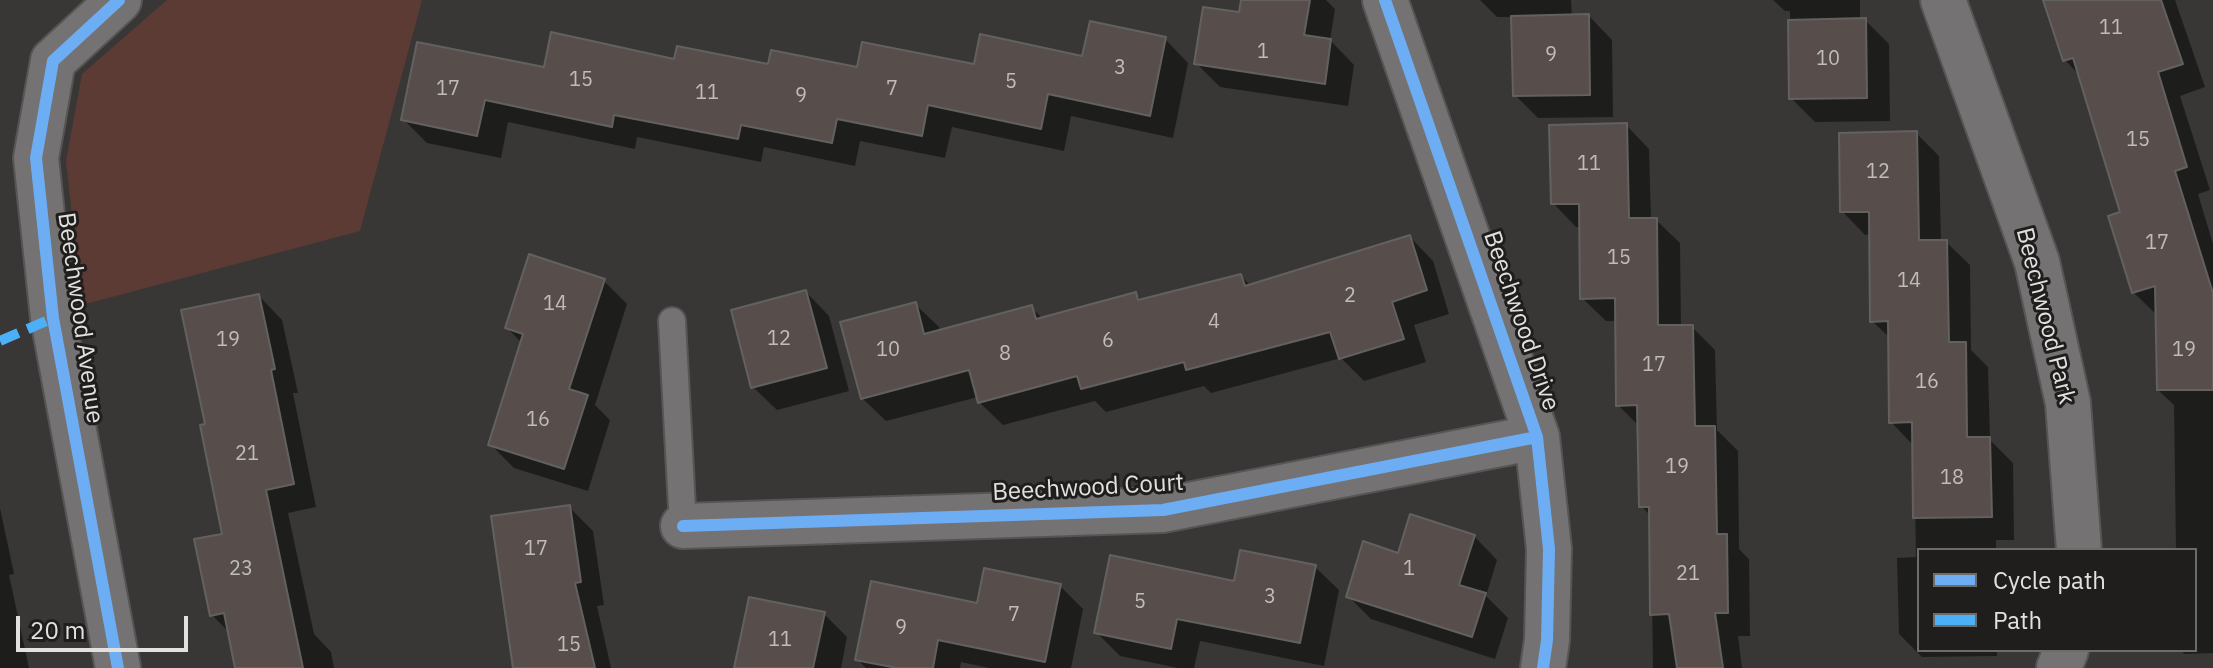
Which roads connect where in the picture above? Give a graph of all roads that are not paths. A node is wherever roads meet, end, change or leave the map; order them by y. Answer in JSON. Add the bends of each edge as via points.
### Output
{"nodes":[{"id":1,"x":119,"y":0,"type":"edge"},
{"id":2,"x":1385,"y":0,"type":"edge"},
{"id":3,"x":1943,"y":0,"type":"edge"},
{"id":4,"x":672,"y":321,"type":"dead end"},
{"id":5,"x":1537,"y":437,"type":"junction"},
{"id":6,"x":683,"y":526,"type":"joint"},
{"id":7,"x":2079,"y":548,"type":"edge"},
{"id":8,"x":118,"y":668,"type":"edge"},
{"id":9,"x":1543,"y":668,"type":"edge"}],
"edges":[{"from":1,"to":8,"type":"street","name":"Beechwood Avenue","via":[[53,61],[36,158],[53,318]]},
{"from":2,"to":5,"type":"street","name":"Beechwood Drive"},
{"from":3,"to":7,"type":"street","name":"Beechwood Park","via":[[2037,262],[2068,403]]},
{"from":4,"to":6,"type":"lane"},
{"from":5,"to":6,"type":"street","name":"Beechwood Court","via":[[1163,510]]},
{"from":5,"to":9,"type":"street","name":"Beechwood Drive","via":[[1549,549]]}]}
